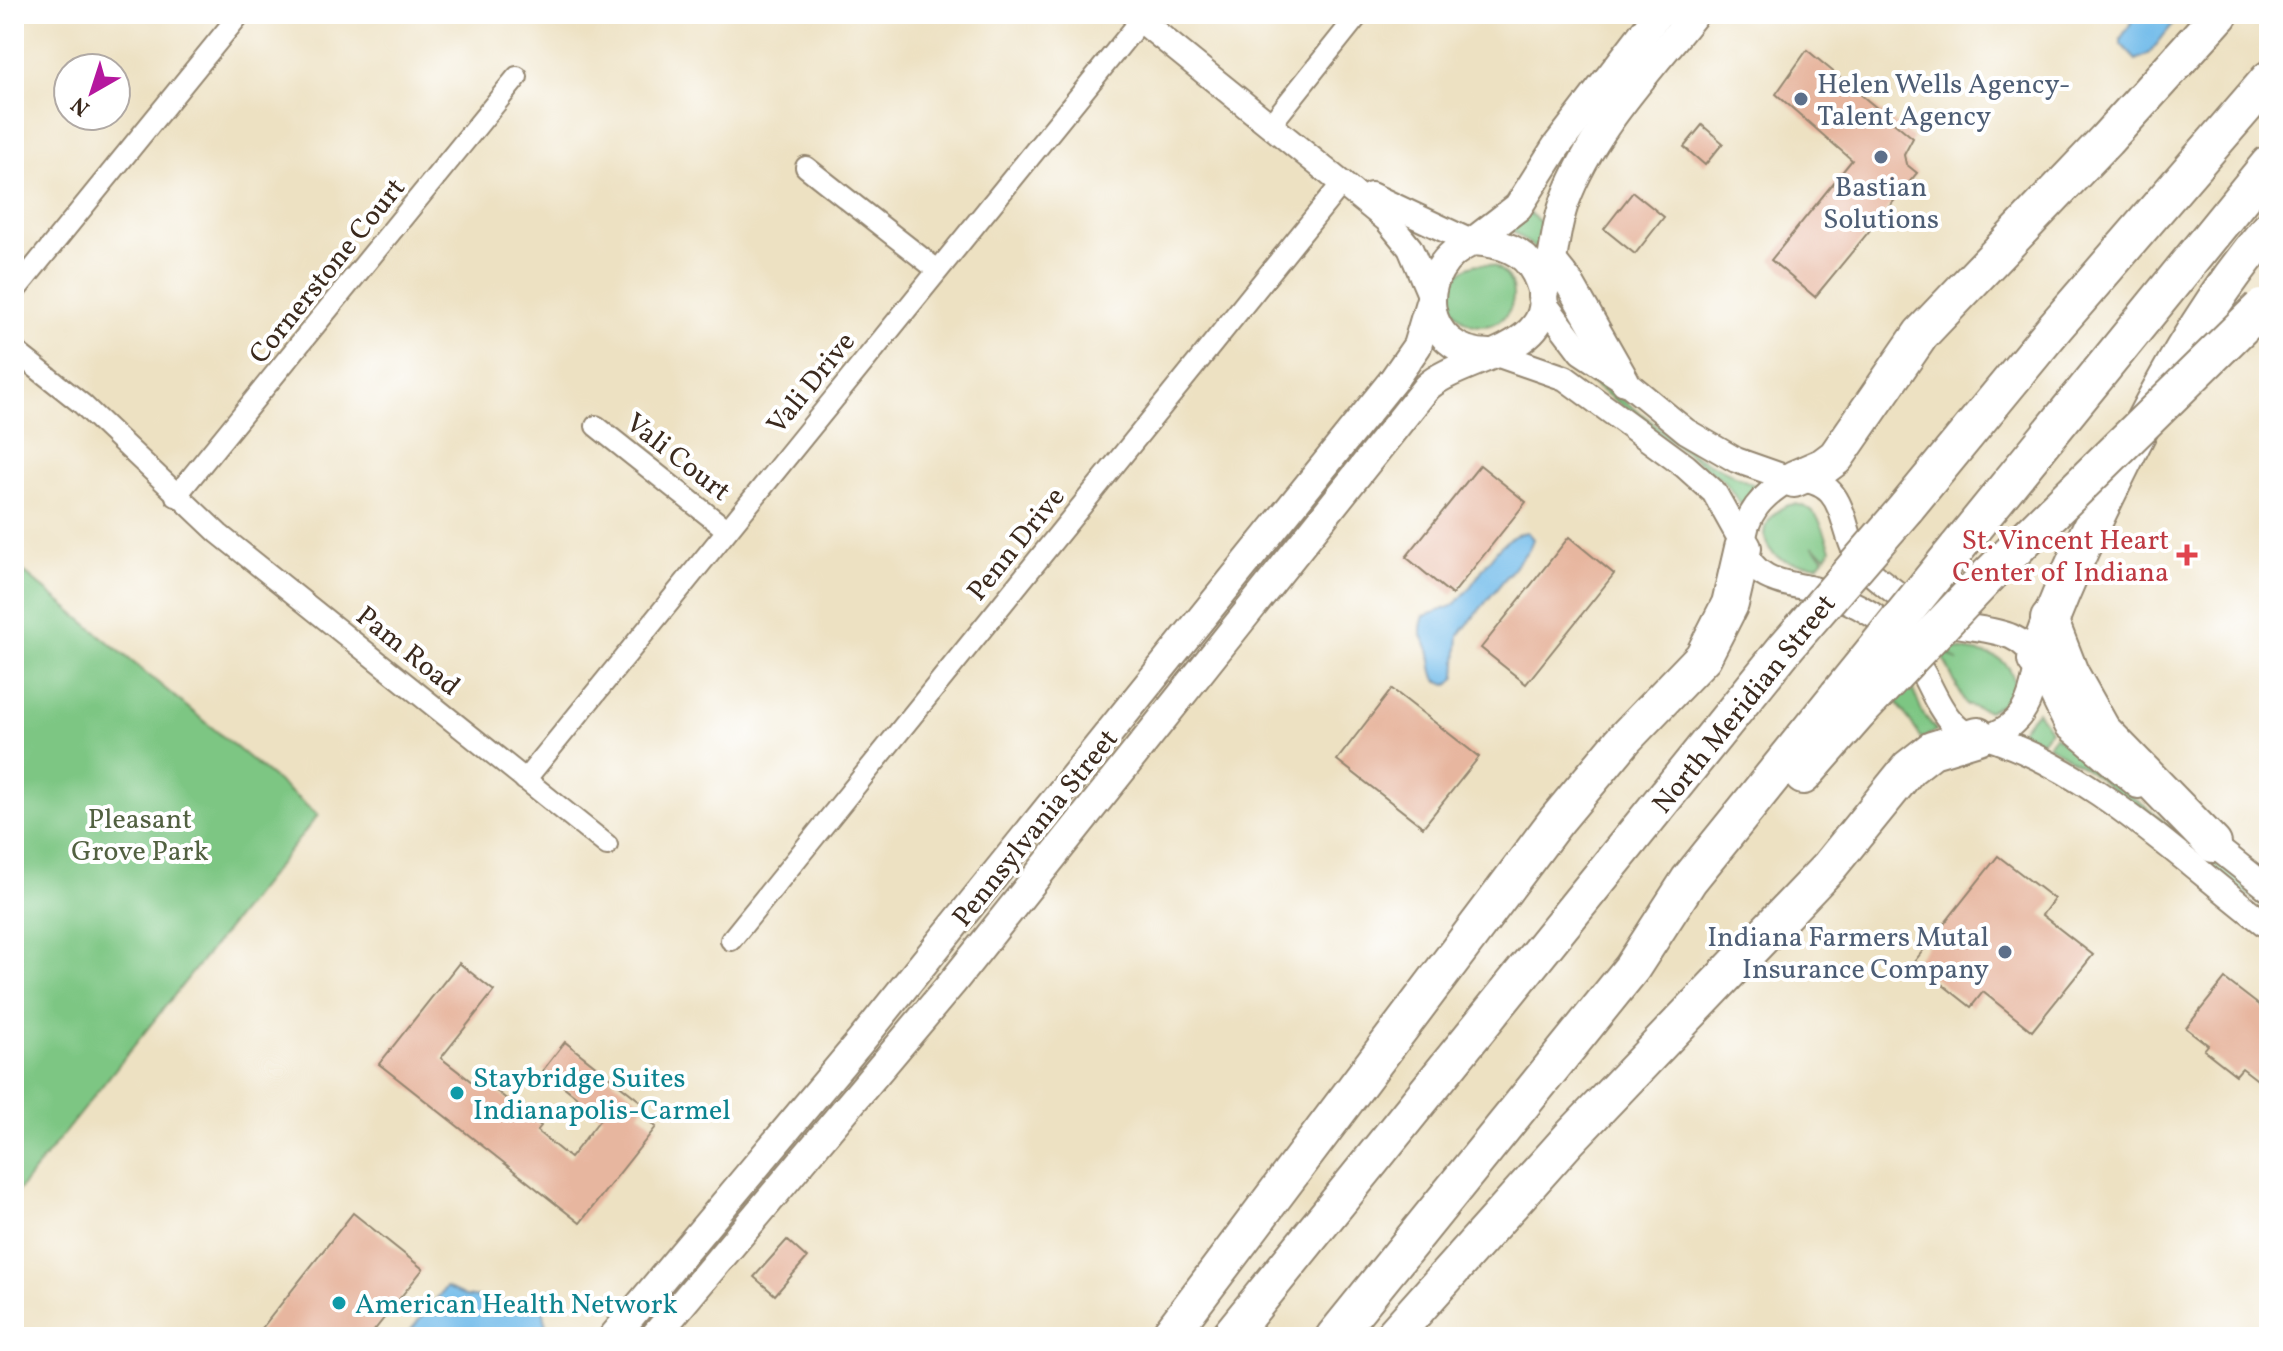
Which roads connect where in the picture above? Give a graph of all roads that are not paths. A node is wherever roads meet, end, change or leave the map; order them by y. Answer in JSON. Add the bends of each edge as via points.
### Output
{"nodes":[{"id":1,"x":240,"y":14,"type":"edge"},
{"id":2,"x":1359,"y":14,"type":"edge"},
{"id":3,"x":1658,"y":14,"type":"edge"},
{"id":4,"x":1694,"y":14,"type":"edge"},
{"id":5,"x":2220,"y":14,"type":"edge"},
{"id":6,"x":1137,"y":17,"type":"edge"},
{"id":7,"x":517,"y":77,"type":"dead end"},
{"id":8,"x":2269,"y":79,"type":"edge"},
{"id":9,"x":1271,"y":124,"type":"junction"},
{"id":10,"x":2269,"y":164,"type":"edge"},
{"id":11,"x":806,"y":167,"type":"dead end"},
{"id":12,"x":1348,"y":185,"type":"junction"},
{"id":13,"x":2269,"y":229,"type":"edge"},
{"id":14,"x":1472,"y":242,"type":"junction"},
{"id":15,"x":1552,"y":261,"type":"junction"},
{"id":16,"x":936,"y":269,"type":"junction"},
{"id":17,"x":14,"y":292,"type":"edge"},
{"id":18,"x":1430,"y":298,"type":"junction"},
{"id":19,"x":1542,"y":298,"type":"junction"},
{"id":20,"x":2265,"y":305,"type":"edge"},
{"id":21,"x":14,"y":350,"type":"edge"},
{"id":22,"x":1493,"y":354,"type":"junction"},
{"id":23,"x":1625,"y":381,"type":"junction"},
{"id":24,"x":596,"y":426,"type":"dead end"},
{"id":25,"x":1792,"y":479,"type":"junction"},
{"id":26,"x":176,"y":496,"type":"junction"},
{"id":27,"x":727,"y":530,"type":"junction"},
{"id":28,"x":1743,"y":546,"type":"junction"},
{"id":29,"x":2049,"y":619,"type":"junction"},
{"id":30,"x":2036,"y":662,"type":"junction"},
{"id":31,"x":1849,"y":703,"type":"junction"},
{"id":32,"x":1980,"y":736,"type":"junction"},
{"id":33,"x":525,"y":780,"type":"junction"},
{"id":34,"x":2213,"y":844,"type":"junction"},
{"id":35,"x":607,"y":845,"type":"dead end"},
{"id":36,"x":2269,"y":889,"type":"edge"},
{"id":37,"x":2269,"y":927,"type":"edge"},
{"id":38,"x":731,"y":940,"type":"dead end"},
{"id":39,"x":613,"y":1337,"type":"edge"},
{"id":40,"x":654,"y":1337,"type":"edge"},
{"id":41,"x":1168,"y":1337,"type":"edge"},
{"id":42,"x":1229,"y":1337,"type":"edge"},
{"id":43,"x":1334,"y":1337,"type":"edge"},
{"id":44,"x":1392,"y":1337,"type":"edge"}],
"edges":[{"from":1,"to":17,"type":"street"},
{"from":2,"to":9,"type":"street"},
{"from":3,"to":14,"type":"main road","via":[[1556,147],[1518,207]]},
{"from":4,"to":15,"type":"main road","via":[[1587,155],[1557,222]]},
{"from":5,"to":25,"type":"highway","via":[[1921,334],[1836,457]]},
{"from":6,"to":9,"type":"street"},
{"from":6,"to":16,"type":"street","name":"Vali Drive"},
{"from":7,"to":26,"type":"street","name":"Cornerstone Court"},
{"from":8,"to":42,"type":"highway","name":"North Meridian Street","bridge":true,"via":[[1786,647]]},
{"from":9,"to":12,"type":"street"},
{"from":10,"to":31,"type":"highway","bridge":true,"via":[[1957,548]]},
{"from":11,"to":16,"type":"street"},
{"from":12,"to":14,"type":"street"},
{"from":12,"to":18,"type":"street","via":[[1402,236]]},
{"from":12,"to":38,"type":"street","name":"Penn Drive"},
{"from":13,"to":29,"type":"highway","via":[[2207,309],[2171,368]]},
{"from":14,"to":18,"type":"main road","via":[[1441,265]]},
{"from":14,"to":19,"type":"main road","via":[[1498,244],[1521,255],[1536,274]]},
{"from":15,"to":19,"type":"main road"},
{"from":15,"to":23,"type":"main road"},
{"from":16,"to":27,"type":"street","name":"Vali Drive"},
{"from":18,"to":22,"type":"main road","via":[[1438,328],[1453,343]]},
{"from":18,"to":39,"type":"main road","name":"Pennsylvania Street","via":[[1417,346],[1394,379],[860,1042]]},
{"from":19,"to":22,"type":"main road","via":[[1537,322],[1526,337]]},
{"from":19,"to":23,"type":"street","via":[[1581,352]]},
{"from":20,"to":31,"type":"highway","bridge":true,"via":[[1989,575]]},
{"from":21,"to":26,"type":"street","name":"Pam Road","via":[[82,404]]},
{"from":22,"to":28,"type":"street","via":[[1565,378],[1698,477],[1723,504]]},
{"from":22,"to":40,"type":"main road","name":"Pennsylvania Street","via":[[1444,374],[1427,387],[942,994]]},
{"from":23,"to":25,"type":"street","via":[[1711,446]]},
{"from":24,"to":27,"type":"street","name":"Vali Court"},
{"from":25,"to":28,"type":"street","via":[[1758,503]]},
{"from":25,"to":30,"type":"street","via":[[1821,486],[1833,497],[1857,556],[1894,591],[1938,620],[2012,636]]},
{"from":26,"to":33,"type":"street","name":"Pam Road"},
{"from":27,"to":33,"type":"street","name":"Vali Drive"},
{"from":28,"to":32,"type":"street","via":[[1756,570],[1772,581],[1827,594],[1875,616],[1923,674],[1942,715],[1959,729]]},
{"from":28,"to":41,"type":"highway","via":[[1730,604],[1703,657],[1625,738],[1556,821]]},
{"from":29,"to":30,"type":"highway"},
{"from":29,"to":34,"type":"highway","via":[[2070,673],[2102,730]]},
{"from":30,"to":32,"type":"street","via":[[2031,697],[2020,715],[1997,733]]},
{"from":30,"to":34,"type":"street","via":[[2061,718],[2077,737]]},
{"from":31,"to":43,"type":"highway","via":[[1689,880],[1632,968]]},
{"from":32,"to":37,"type":"street","via":[[2022,748],[2063,769]]},
{"from":32,"to":44,"type":"highway","via":[[1932,750],[1909,768],[1828,868],[1569,1139]]},
{"from":33,"to":35,"type":"street","name":"Pam Road"},
{"from":34,"to":36,"type":"street"}]}
